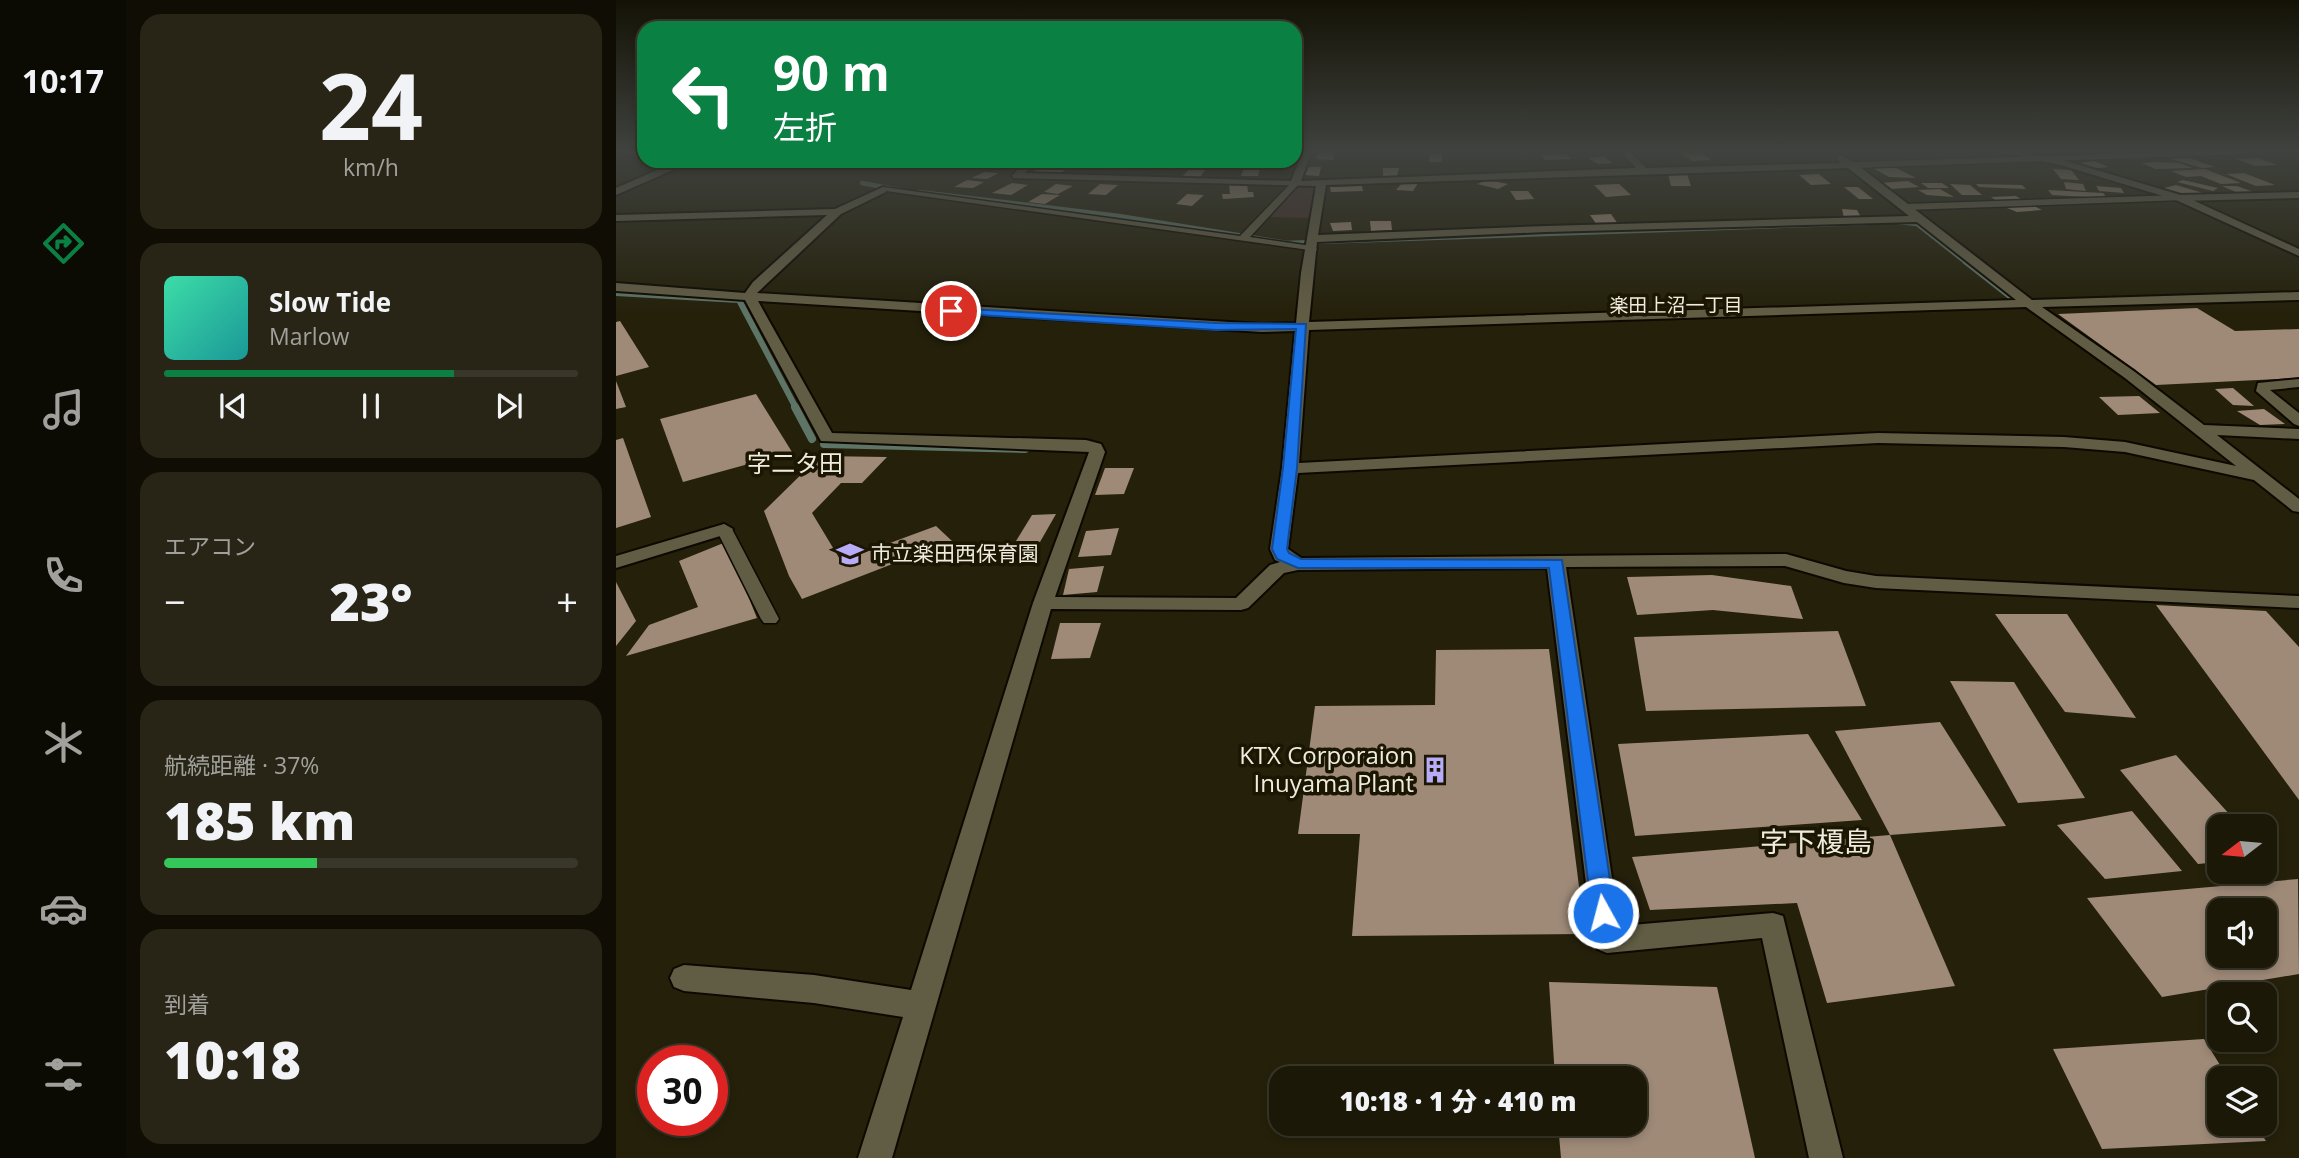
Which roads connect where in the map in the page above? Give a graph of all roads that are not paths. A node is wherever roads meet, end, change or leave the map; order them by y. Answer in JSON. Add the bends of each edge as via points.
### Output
{"nodes":[{"id":1,"x":849,"y":206,"type":"edge"},
{"id":2,"x":1004,"y":206,"type":"edge"},
{"id":3,"x":1275,"y":206,"type":"edge"},
{"id":4,"x":1318,"y":206,"type":"edge"},
{"id":5,"x":1935,"y":206,"type":"edge"},
{"id":6,"x":2197,"y":206,"type":"edge"},
{"id":7,"x":1906,"y":207,"type":"joint"},
{"id":8,"x":837,"y":212,"type":"junction"},
{"id":9,"x":616,"y":218,"type":"edge"},
{"id":10,"x":1920,"y":219,"type":"junction"},
{"id":11,"x":1244,"y":238,"type":"junction"},
{"id":12,"x":1312,"y":244,"type":"junction"},
{"id":13,"x":2299,"y":253,"type":"edge"},
{"id":14,"x":616,"y":287,"type":"edge"},
{"id":15,"x":749,"y":296,"type":"junction"},
{"id":16,"x":2299,"y":296,"type":"edge"},
{"id":17,"x":2028,"y":303,"type":"junction"},
{"id":18,"x":1302,"y":326,"type":"junction"},
{"id":19,"x":2299,"y":383,"type":"edge"},
{"id":20,"x":2299,"y":421,"type":"edge"},
{"id":21,"x":2200,"y":430,"type":"junction"},
{"id":22,"x":2299,"y":434,"type":"edge"},
{"id":23,"x":1290,"y":468,"type":"junction"},
{"id":24,"x":2259,"y":476,"type":"junction"},
{"id":25,"x":2299,"y":508,"type":"edge"},
{"id":26,"x":724,"y":529,"type":"joint"},
{"id":27,"x":616,"y":562,"type":"edge"},
{"id":28,"x":1556,"y":563,"type":"junction"},
{"id":29,"x":1298,"y":564,"type":"junction"},
{"id":30,"x":2299,"y":602,"type":"edge"},
{"id":31,"x":1043,"y":603,"type":"junction"},
{"id":32,"x":770,"y":620,"type":"dead end"},
{"id":33,"x":684,"y":978,"type":"dead end"},
{"id":34,"x":922,"y":1006,"type":"junction"},
{"id":35,"x":875,"y":1158,"type":"edge"},
{"id":36,"x":1826,"y":1158,"type":"edge"}],
"edges":[{"from":1,"to":8,"type":"street"},
{"from":2,"to":11,"type":"lane"},
{"from":3,"to":11,"type":"lane"},
{"from":4,"to":12,"type":"street"},
{"from":5,"to":7,"type":"lane"},
{"from":6,"to":13,"type":"street"},
{"from":7,"to":10,"type":"street"},
{"from":8,"to":9,"type":"street"},
{"from":8,"to":15,"type":"street"},
{"from":10,"to":12,"type":"street","via":[[1546,229]]},
{"from":10,"to":17,"type":"street"},
{"from":11,"to":12,"type":"lane","via":[[1269,245]]},
{"from":12,"to":18,"type":"street"},
{"from":14,"to":15,"type":"street"},
{"from":15,"to":18,"type":"street","via":[[1216,326]]},
{"from":15,"to":31,"type":"street","via":[[827,438],[1095,447]]},
{"from":16,"to":17,"type":"street"},
{"from":17,"to":18,"type":"street"},
{"from":17,"to":21,"type":"street"},
{"from":18,"to":23,"type":"street"},
{"from":19,"to":20,"type":"street","via":[[2263,386],[2263,391]]},
{"from":21,"to":22,"type":"street"},
{"from":21,"to":24,"type":"street"},
{"from":23,"to":24,"type":"street","via":[[1878,438],[2125,447]]},
{"from":23,"to":29,"type":"street","via":[[1279,549],[1282,556]]},
{"from":24,"to":25,"type":"street"},
{"from":26,"to":27,"type":"street"},
{"from":26,"to":32,"type":"lane"},
{"from":28,"to":29,"type":"street"},
{"from":28,"to":30,"type":"street","via":[[1786,560],[1876,582]]},
{"from":28,"to":36,"type":"street","via":[[1607,940],[1773,925]]},
{"from":29,"to":31,"type":"street","via":[[1277,569],[1241,604]]},
{"from":31,"to":34,"type":"street"},
{"from":33,"to":34,"type":"street","via":[[814,989]]},
{"from":34,"to":35,"type":"street"}]}
